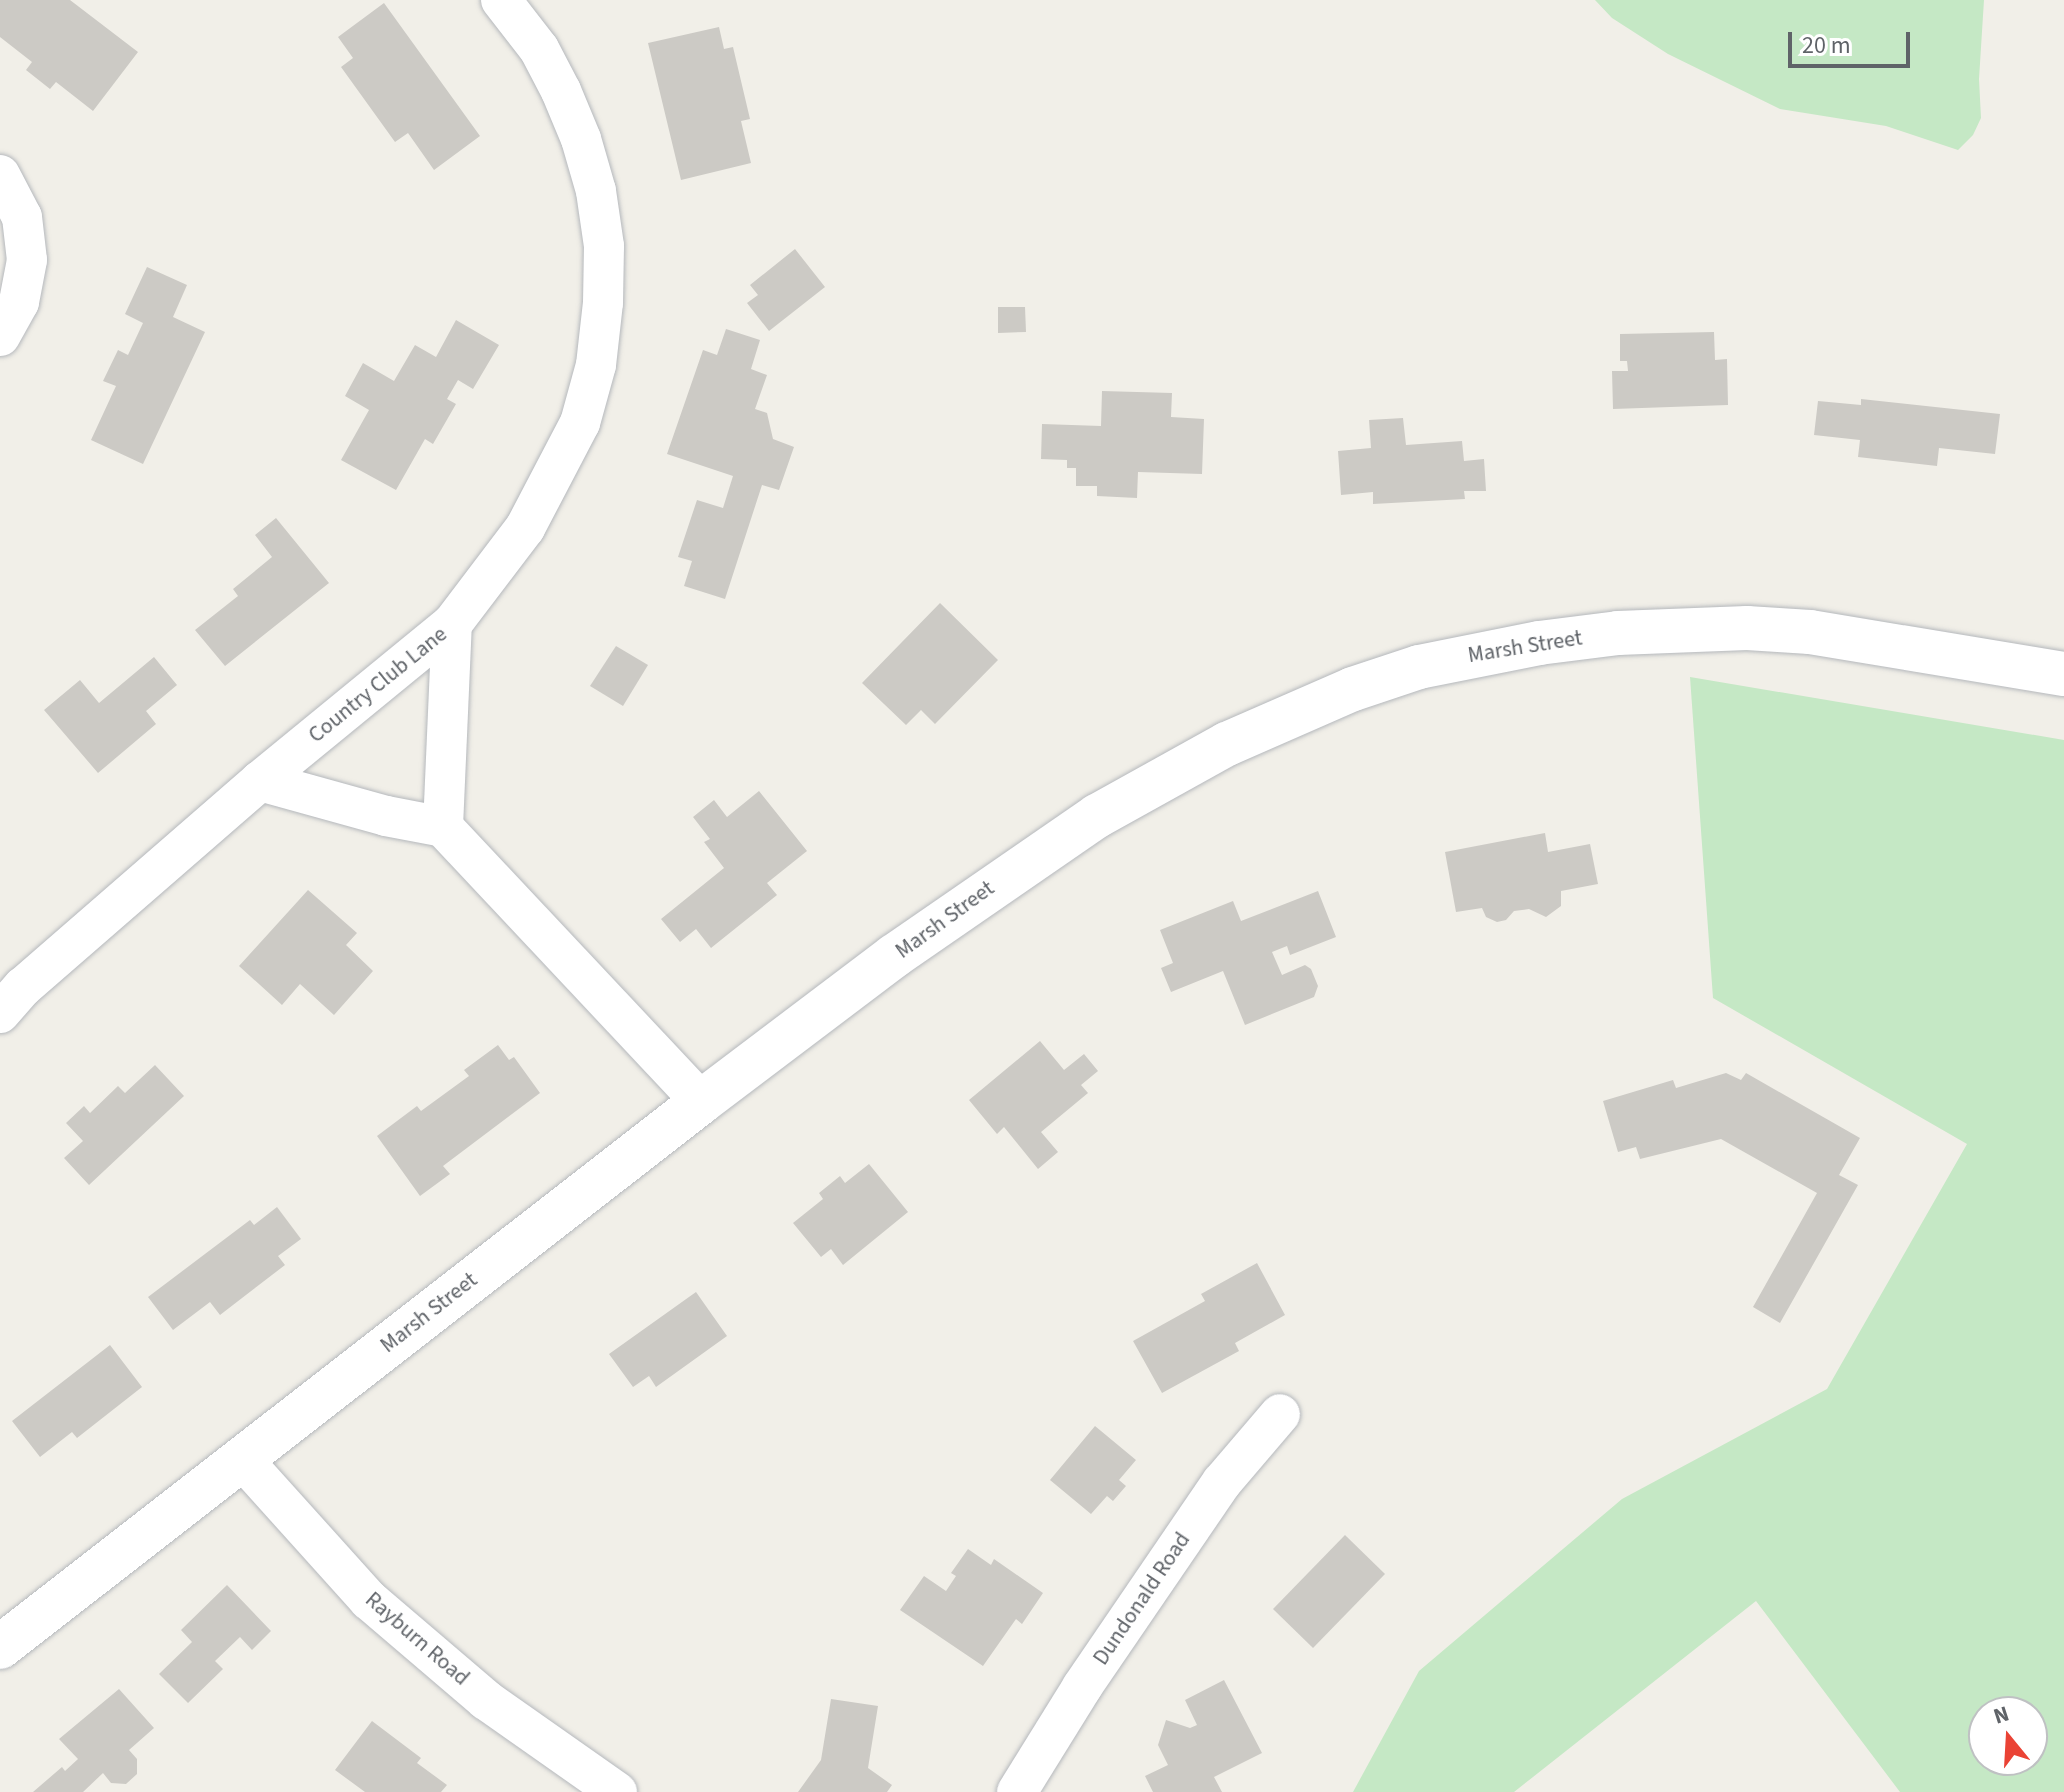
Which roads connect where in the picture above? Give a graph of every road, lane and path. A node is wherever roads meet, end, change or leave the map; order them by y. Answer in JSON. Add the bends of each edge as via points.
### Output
{"nodes":[{"id":1,"x":501,"y":0,"type":"edge"},
{"id":2,"x":0,"y":175,"type":"edge"},
{"id":3,"x":0,"y":336,"type":"edge"},
{"id":4,"x":452,"y":624,"type":"junction"},
{"id":5,"x":2064,"y":674,"type":"edge"},
{"id":6,"x":260,"y":781,"type":"junction"},
{"id":7,"x":443,"y":827,"type":"junction"},
{"id":8,"x":8,"y":999,"type":"edge"},
{"id":9,"x":701,"y":1102,"type":"junction"},
{"id":10,"x":1280,"y":1414,"type":"dead end"},
{"id":11,"x":242,"y":1459,"type":"junction"},
{"id":12,"x":0,"y":1647,"type":"edge"},
{"id":13,"x":617,"y":1792,"type":"edge"},
{"id":14,"x":1017,"y":1792,"type":"edge"}],
"edges":[{"from":1,"to":4,"type":"street","via":[[539,49],[581,139],[604,246],[603,303],[596,365],[580,423],[525,528]]},
{"from":2,"to":3,"type":"street","via":[[22,217],[27,260],[19,302]]},
{"from":4,"to":6,"type":"street","name":"Country Club Lane"},
{"from":4,"to":7,"type":"street","name":"Country Club Lane"},
{"from":5,"to":9,"type":"street","name":"Marsh Street","via":[[1873,640],[1747,628],[1618,633],[1419,667],[1253,732],[1097,816],[905,948]]},
{"from":6,"to":7,"type":"street"},
{"from":6,"to":8,"type":"street","name":"Country Club Lane"},
{"from":7,"to":9,"type":"street"},
{"from":9,"to":11,"type":"street","name":"Marsh Street"},
{"from":10,"to":14,"type":"street","name":"Dundonald Road","via":[[1222,1482]]},
{"from":11,"to":12,"type":"street","name":"Marsh Street"},
{"from":11,"to":13,"type":"street","name":"Rayburn Road","via":[[369,1600],[486,1700]]}]}
